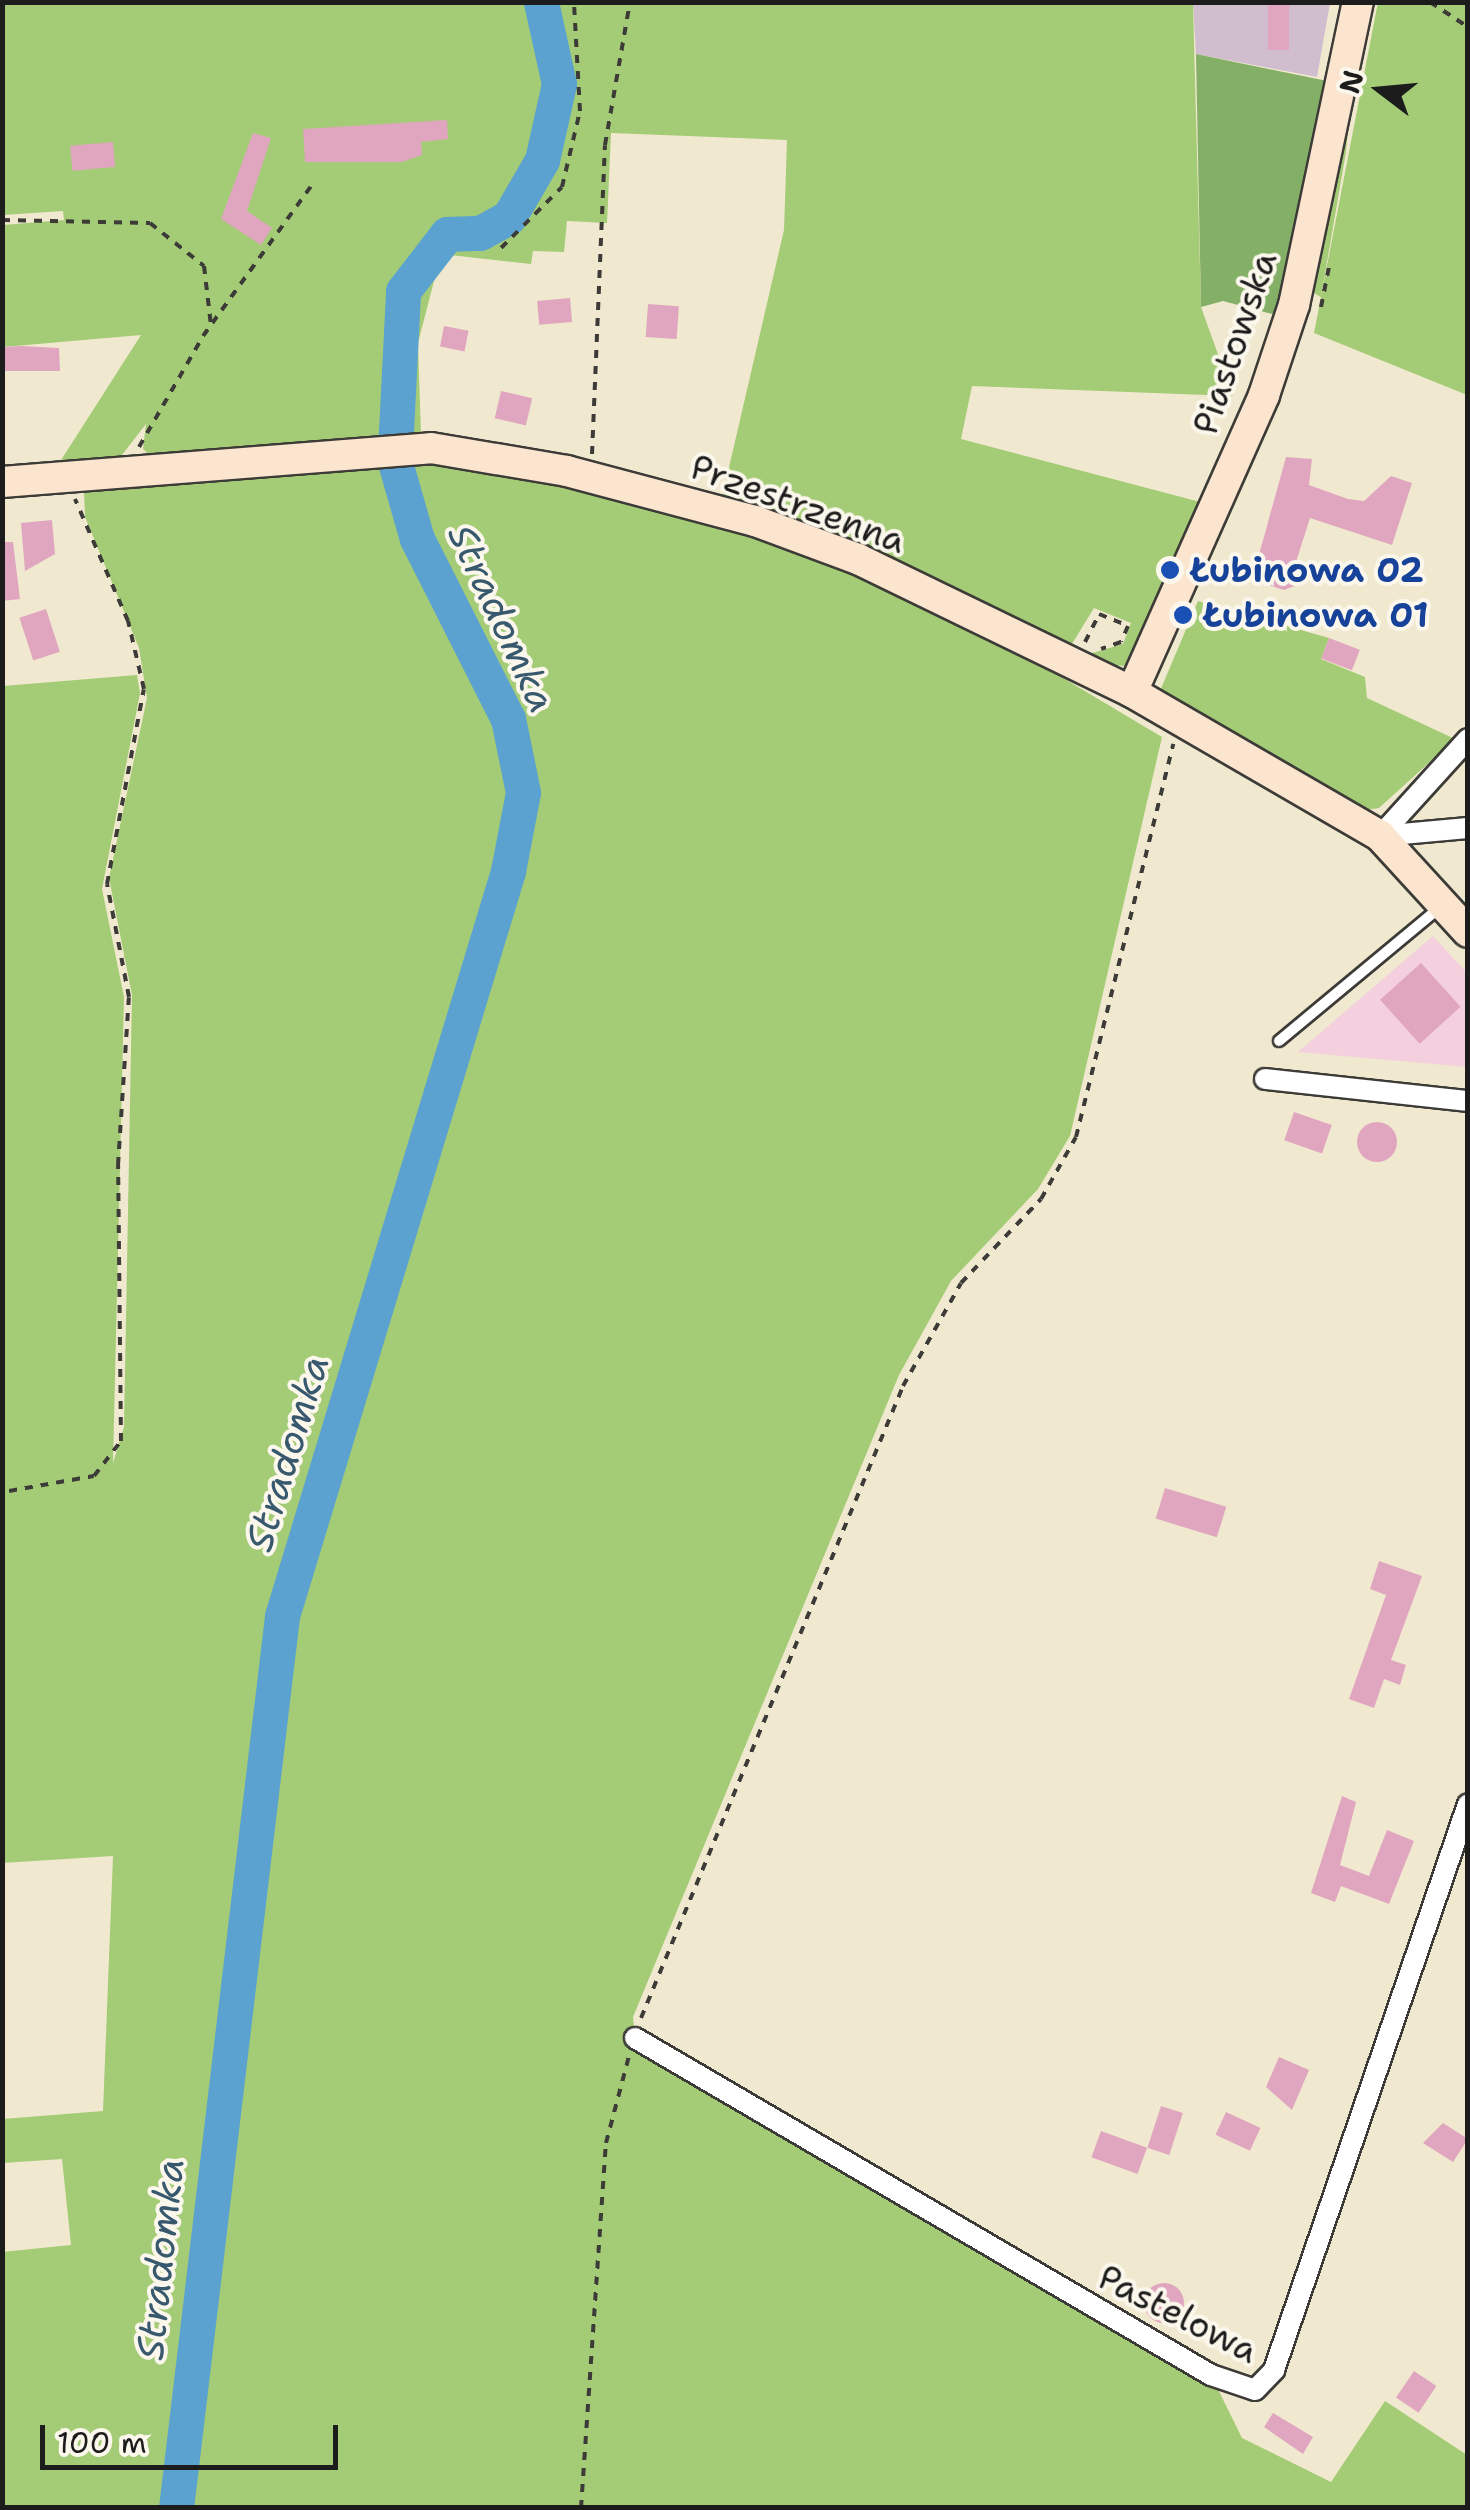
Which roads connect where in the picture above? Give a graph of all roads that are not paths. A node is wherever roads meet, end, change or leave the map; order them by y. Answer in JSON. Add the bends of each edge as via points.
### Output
{"nodes":[{"id":1,"x":1358,"y":2,"type":"edge"},
{"id":2,"x":2,"y":482,"type":"edge"},
{"id":3,"x":1132,"y":692,"type":"junction"},
{"id":4,"x":1468,"y":739,"type":"edge"},
{"id":5,"x":1468,"y":828,"type":"edge"},
{"id":6,"x":1380,"y":836,"type":"junction"},
{"id":7,"x":1444,"y":904,"type":"junction"},
{"id":8,"x":1468,"y":932,"type":"edge"},
{"id":9,"x":1279,"y":1042,"type":"dead end"},
{"id":10,"x":1265,"y":1078,"type":"dead end"},
{"id":11,"x":1468,"y":1101,"type":"edge"},
{"id":12,"x":1468,"y":1804,"type":"edge"},
{"id":13,"x":635,"y":2038,"type":"road end"}],
"edges":[{"from":1,"to":3,"type":"street","name":"Piastowska","via":[[1294,305],[1264,395]]},
{"from":2,"to":3,"type":"street","name":"Przestrzenna","via":[[432,448],[591,477],[858,560]]},
{"from":3,"to":6,"type":"street","name":"Przestrzenna"},
{"from":4,"to":6,"type":"street"},
{"from":5,"to":6,"type":"street"},
{"from":6,"to":7,"type":"street","name":"Przestrzenna"},
{"from":7,"to":8,"type":"street","name":"Przestrzenna"},
{"from":7,"to":9,"type":"lane"},
{"from":10,"to":11,"type":"street"},
{"from":12,"to":13,"type":"street","name":"Pastelowa","via":[[1274,2370],[1255,2390],[1210,2375]]}]}
